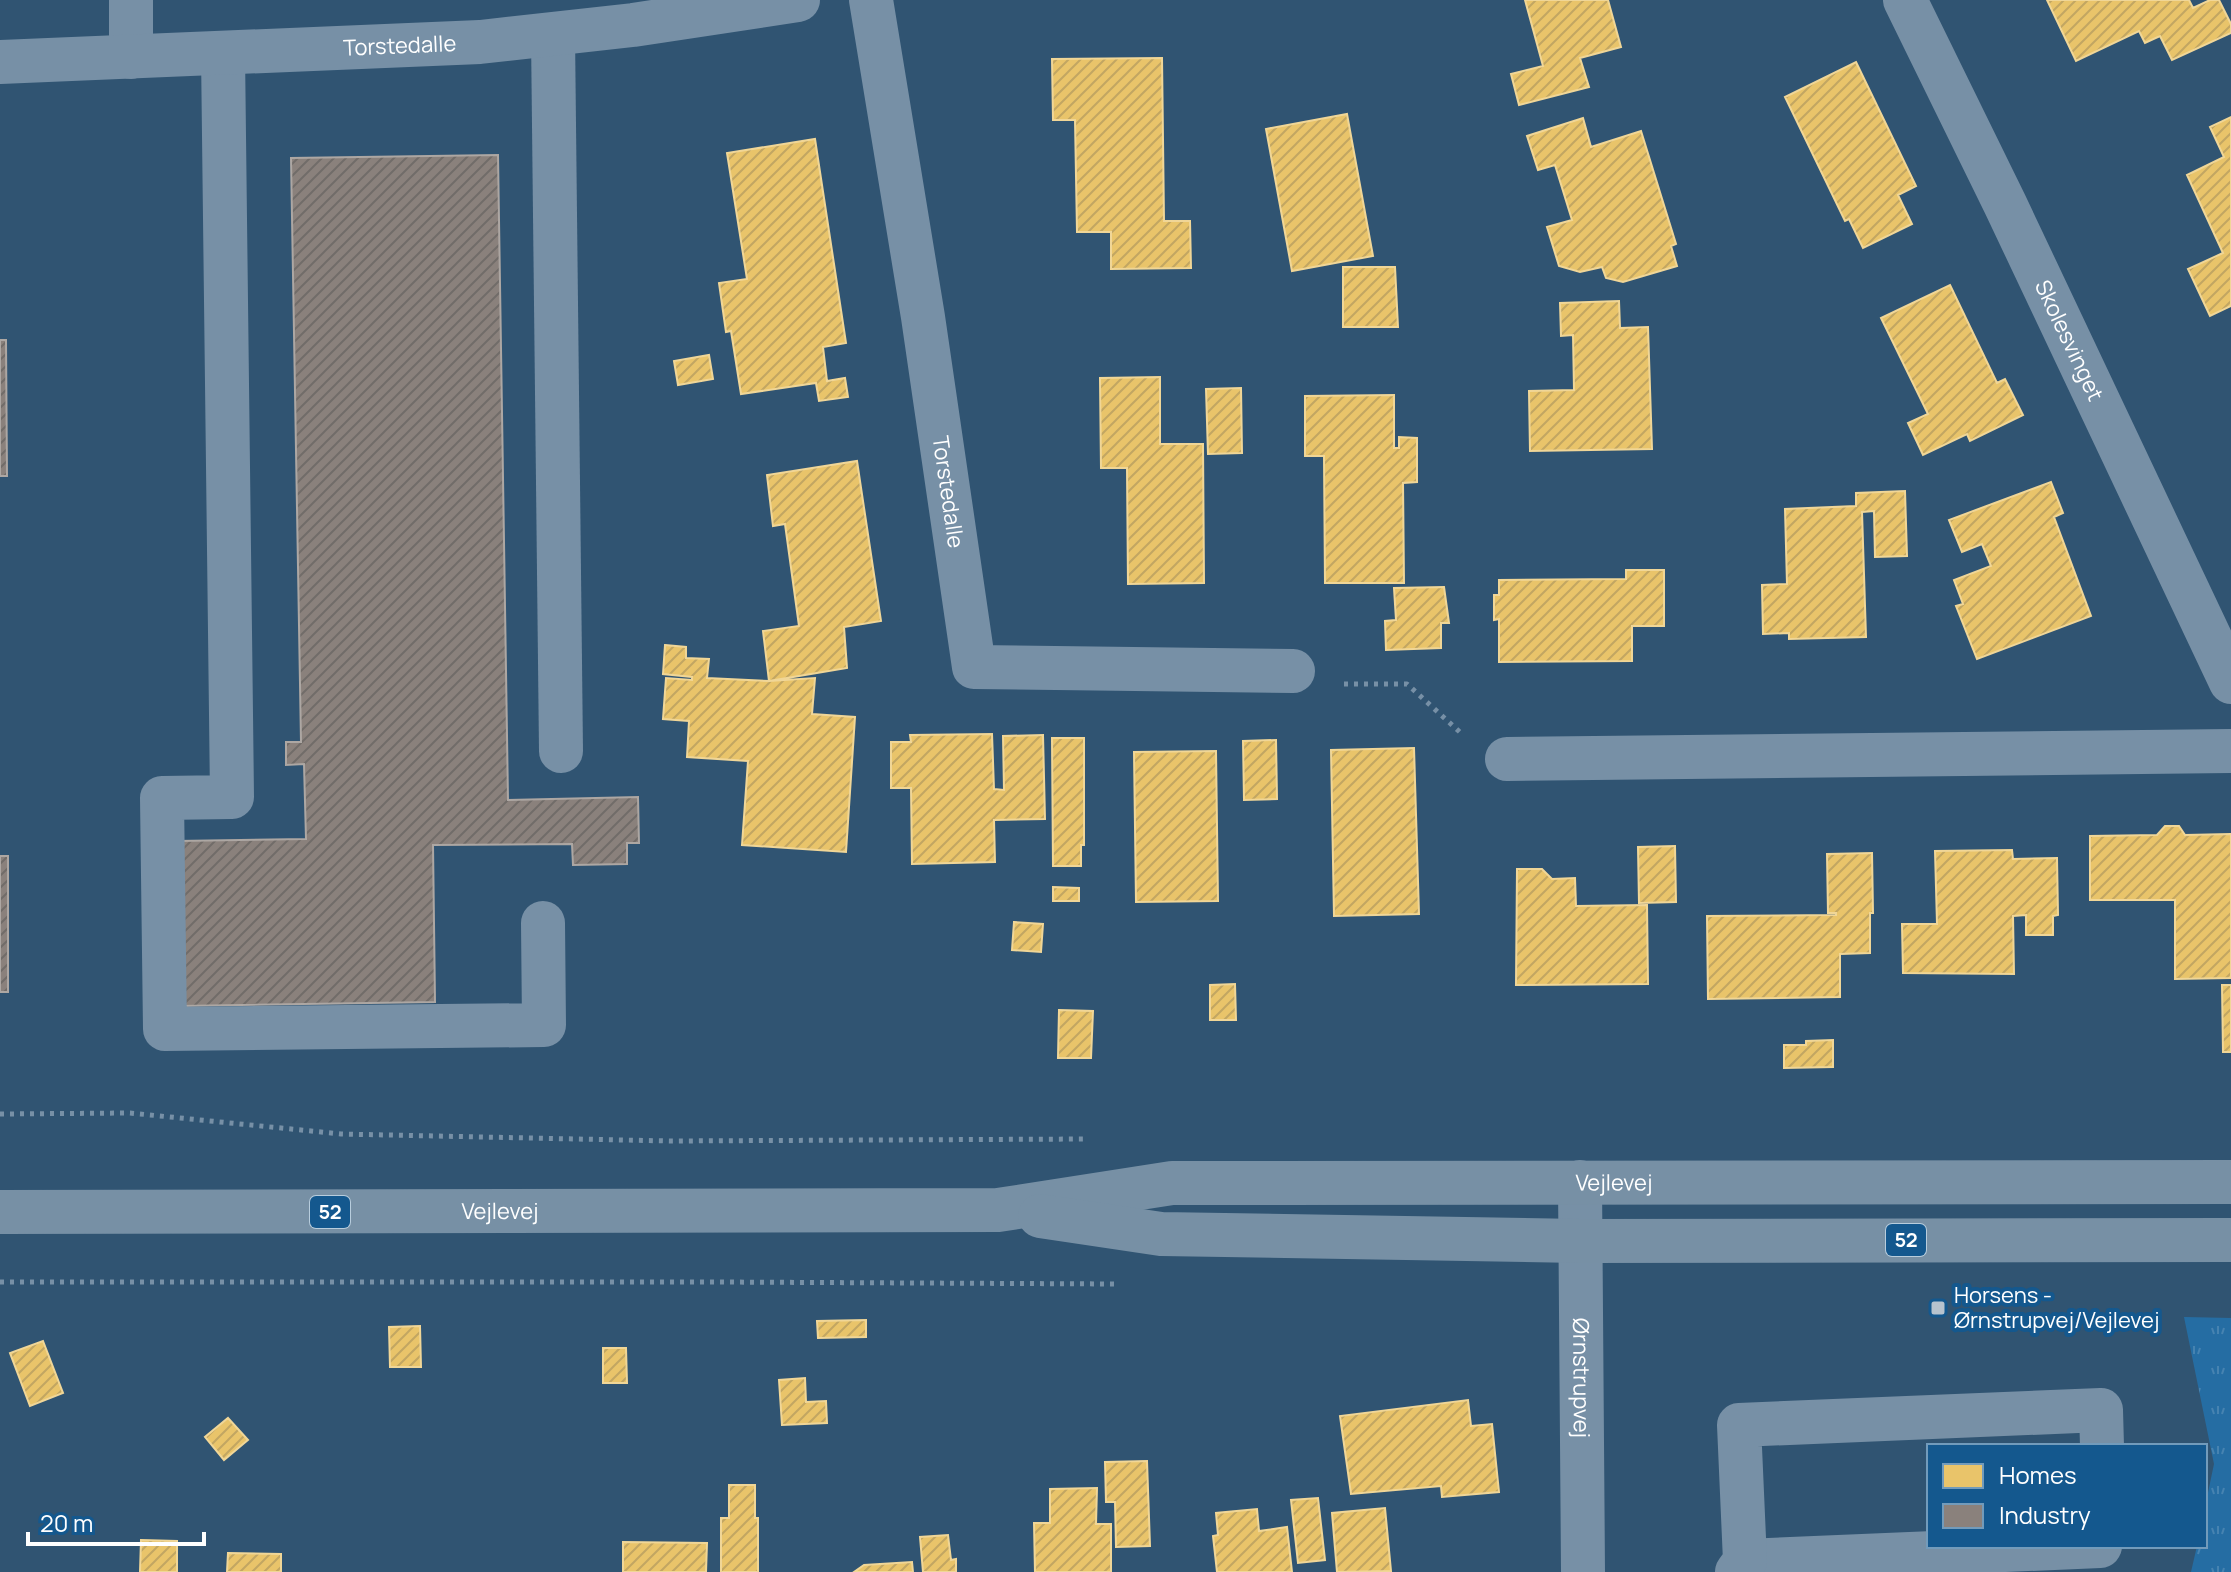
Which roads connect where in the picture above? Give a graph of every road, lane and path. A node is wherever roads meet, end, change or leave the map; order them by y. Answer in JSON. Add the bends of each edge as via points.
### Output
{"nodes":[{"id":1,"x":131,"y":0,"type":"edge"},
{"id":2,"x":798,"y":0,"type":"edge"},
{"id":3,"x":871,"y":0,"type":"edge"},
{"id":4,"x":1905,"y":0,"type":"edge"},
{"id":5,"x":553,"y":35,"type":"junction"},
{"id":6,"x":223,"y":53,"type":"junction"},
{"id":7,"x":131,"y":57,"type":"junction"},
{"id":8,"x":0,"y":62,"type":"edge"},
{"id":9,"x":1293,"y":671,"type":"joint"},
{"id":10,"x":2231,"y":682,"type":"edge"},
{"id":11,"x":561,"y":751,"type":"dead end"},
{"id":12,"x":2231,"y":751,"type":"edge"},
{"id":13,"x":1507,"y":759,"type":"joint"},
{"id":14,"x":543,"y":923,"type":"dead end"},
{"id":15,"x":0,"y":1114,"type":"edge"},
{"id":16,"x":1094,"y":1139,"type":"dead end"},
{"id":17,"x":1580,"y":1182,"type":"junction"},
{"id":18,"x":2231,"y":1182,"type":"edge"},
{"id":19,"x":998,"y":1210,"type":"junction"},
{"id":20,"x":0,"y":1212,"type":"edge"},
{"id":21,"x":2231,"y":1240,"type":"edge"},
{"id":22,"x":1580,"y":1241,"type":"junction"},
{"id":23,"x":0,"y":1282,"type":"edge"},
{"id":24,"x":1126,"y":1284,"type":"dead end"},
{"id":25,"x":2102,"y":1444,"type":"edge"},
{"id":26,"x":2064,"y":1548,"type":"edge"},
{"id":27,"x":1741,"y":1566,"type":"edge"},
{"id":28,"x":1583,"y":1572,"type":"edge"}],
"edges":[{"from":1,"to":7,"type":"street"},
{"from":2,"to":5,"type":"street","name":"Torstedalle"},
{"from":3,"to":9,"type":"street","name":"Torstedalle","via":[[974,667]]},
{"from":4,"to":10,"type":"street","name":"Skolesvinget"},
{"from":5,"to":6,"type":"street","name":"Torstedalle"},
{"from":5,"to":11,"type":"street"},
{"from":6,"to":7,"type":"street","name":"Torstedalle"},
{"from":6,"to":14,"type":"street","via":[[232,797],[162,798],[165,1029],[544,1025]]},
{"from":7,"to":8,"type":"street","name":"Torstedalle"},
{"from":9,"to":13,"type":"path","via":[[1328,685],[1407,684],[1470,741]]},
{"from":12,"to":13,"type":"street"},
{"from":15,"to":16,"type":"path","via":[[130,1113],[372,1135],[670,1141]]},
{"from":17,"to":18,"type":"main road","name":"Vejlevej","number":"52"},
{"from":17,"to":19,"type":"main road","name":"Vejlevej","number":"52","via":[[1172,1183]]},
{"from":17,"to":22,"type":"street","name":"Ørnstrupvej"},
{"from":19,"to":20,"type":"main road","name":"Vejlevej","number":"52"},
{"from":19,"to":22,"type":"main road","name":"Vejlevej","number":"52","via":[[1161,1234]]},
{"from":21,"to":22,"type":"main road","name":"Vejlevej","number":"52"},
{"from":22,"to":28,"type":"street","name":"Ørnstrupvej"},
{"from":23,"to":24,"type":"path"},
{"from":25,"to":27,"type":"street","via":[[2101,1410],[1739,1425]]},
{"from":26,"to":27,"type":"street"}]}
